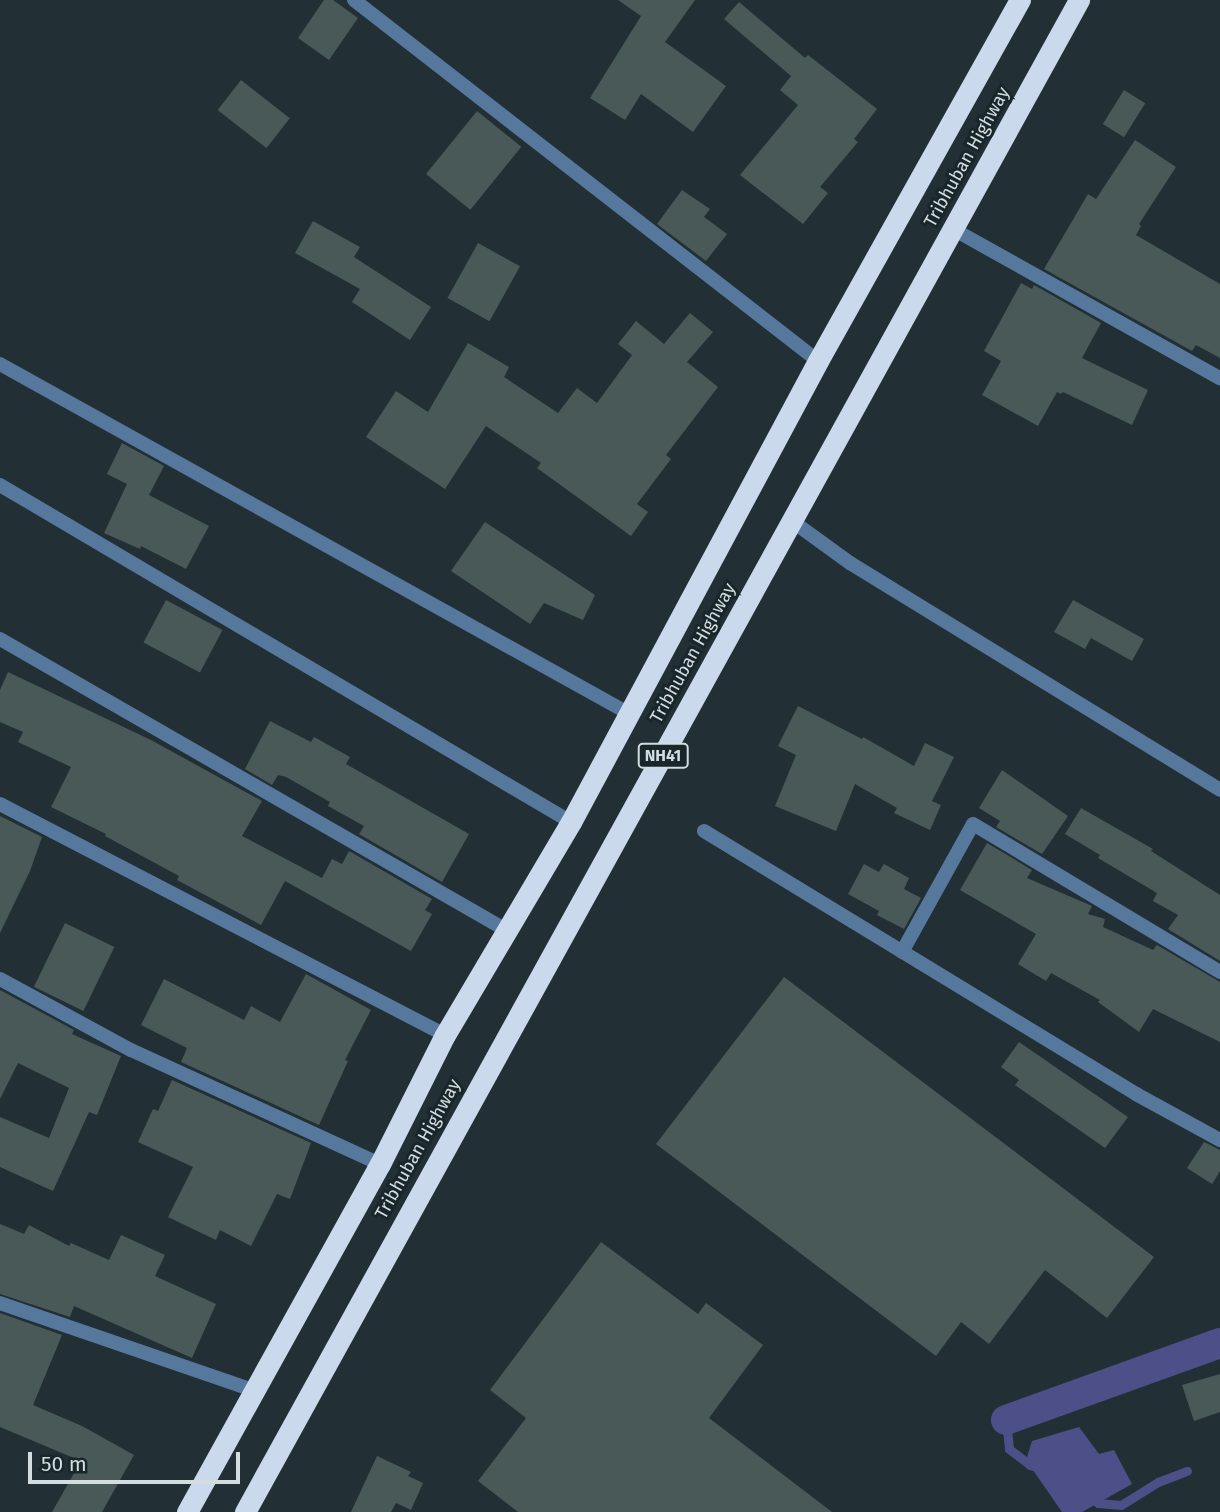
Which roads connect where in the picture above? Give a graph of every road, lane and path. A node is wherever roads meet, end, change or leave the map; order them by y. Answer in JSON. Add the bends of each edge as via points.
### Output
{"nodes":[{"id":1,"x":354,"y":0,"type":"edge"},
{"id":2,"x":1020,"y":0,"type":"edge"},
{"id":3,"x":1079,"y":0,"type":"edge"},
{"id":4,"x":953,"y":229,"type":"junction"},
{"id":5,"x":818,"y":361,"type":"junction"},
{"id":6,"x":0,"y":364,"type":"edge"},
{"id":7,"x":1220,"y":378,"type":"edge"},
{"id":8,"x":0,"y":485,"type":"edge"},
{"id":9,"x":792,"y":521,"type":"junction"},
{"id":10,"x":0,"y":639,"type":"edge"},
{"id":11,"x":628,"y":713,"type":"junction"},
{"id":12,"x":1220,"y":790,"type":"edge"},
{"id":13,"x":0,"y":804,"type":"edge"},
{"id":14,"x":570,"y":822,"type":"junction"},
{"id":15,"x":704,"y":831,"type":"dead end"},
{"id":16,"x":506,"y":930,"type":"junction"},
{"id":17,"x":902,"y":952,"type":"junction"},
{"id":18,"x":1220,"y":972,"type":"edge"},
{"id":19,"x":0,"y":979,"type":"edge"},
{"id":20,"x":444,"y":1035,"type":"junction"},
{"id":21,"x":1220,"y":1140,"type":"edge"},
{"id":22,"x":380,"y":1164,"type":"junction"},
{"id":23,"x":0,"y":1303,"type":"edge"},
{"id":24,"x":256,"y":1391,"type":"junction"},
{"id":25,"x":187,"y":1512,"type":"edge"},
{"id":26,"x":245,"y":1512,"type":"edge"}],
"edges":[{"from":1,"to":5,"type":"street"},
{"from":2,"to":5,"type":"highway","name":"Tribhuban Highway","number":"NH41"},
{"from":3,"to":4,"type":"highway","name":"Tribhuban Highway","number":"NH41"},
{"from":4,"to":7,"type":"street"},
{"from":4,"to":9,"type":"highway","name":"Tribhuban Highway","number":"NH41"},
{"from":5,"to":11,"type":"highway","name":"Tribhuban Highway","number":"NH41"},
{"from":6,"to":11,"type":"street"},
{"from":8,"to":14,"type":"street"},
{"from":9,"to":12,"type":"street","via":[[850,563]]},
{"from":9,"to":26,"type":"highway","name":"Tribhuban Highway","number":"NH41"},
{"from":10,"to":16,"type":"street"},
{"from":11,"to":14,"type":"highway","name":"Tribhuban Highway","number":"NH41"},
{"from":13,"to":20,"type":"street"},
{"from":14,"to":16,"type":"highway","name":"Tribhuban Highway","number":"NH41"},
{"from":15,"to":17,"type":"street"},
{"from":16,"to":20,"type":"highway","name":"Tribhuban Highway","number":"NH41"},
{"from":17,"to":18,"type":"street","via":[[973,824]]},
{"from":17,"to":21,"type":"street"},
{"from":19,"to":22,"type":"street","via":[[131,1049]]},
{"from":20,"to":22,"type":"highway","name":"Tribhuban Highway","number":"NH41"},
{"from":22,"to":24,"type":"highway","name":"Tribhuban Highway","number":"NH41"},
{"from":23,"to":24,"type":"street"},
{"from":24,"to":25,"type":"highway","name":"Tribhuban Highway","number":"NH41"}]}
